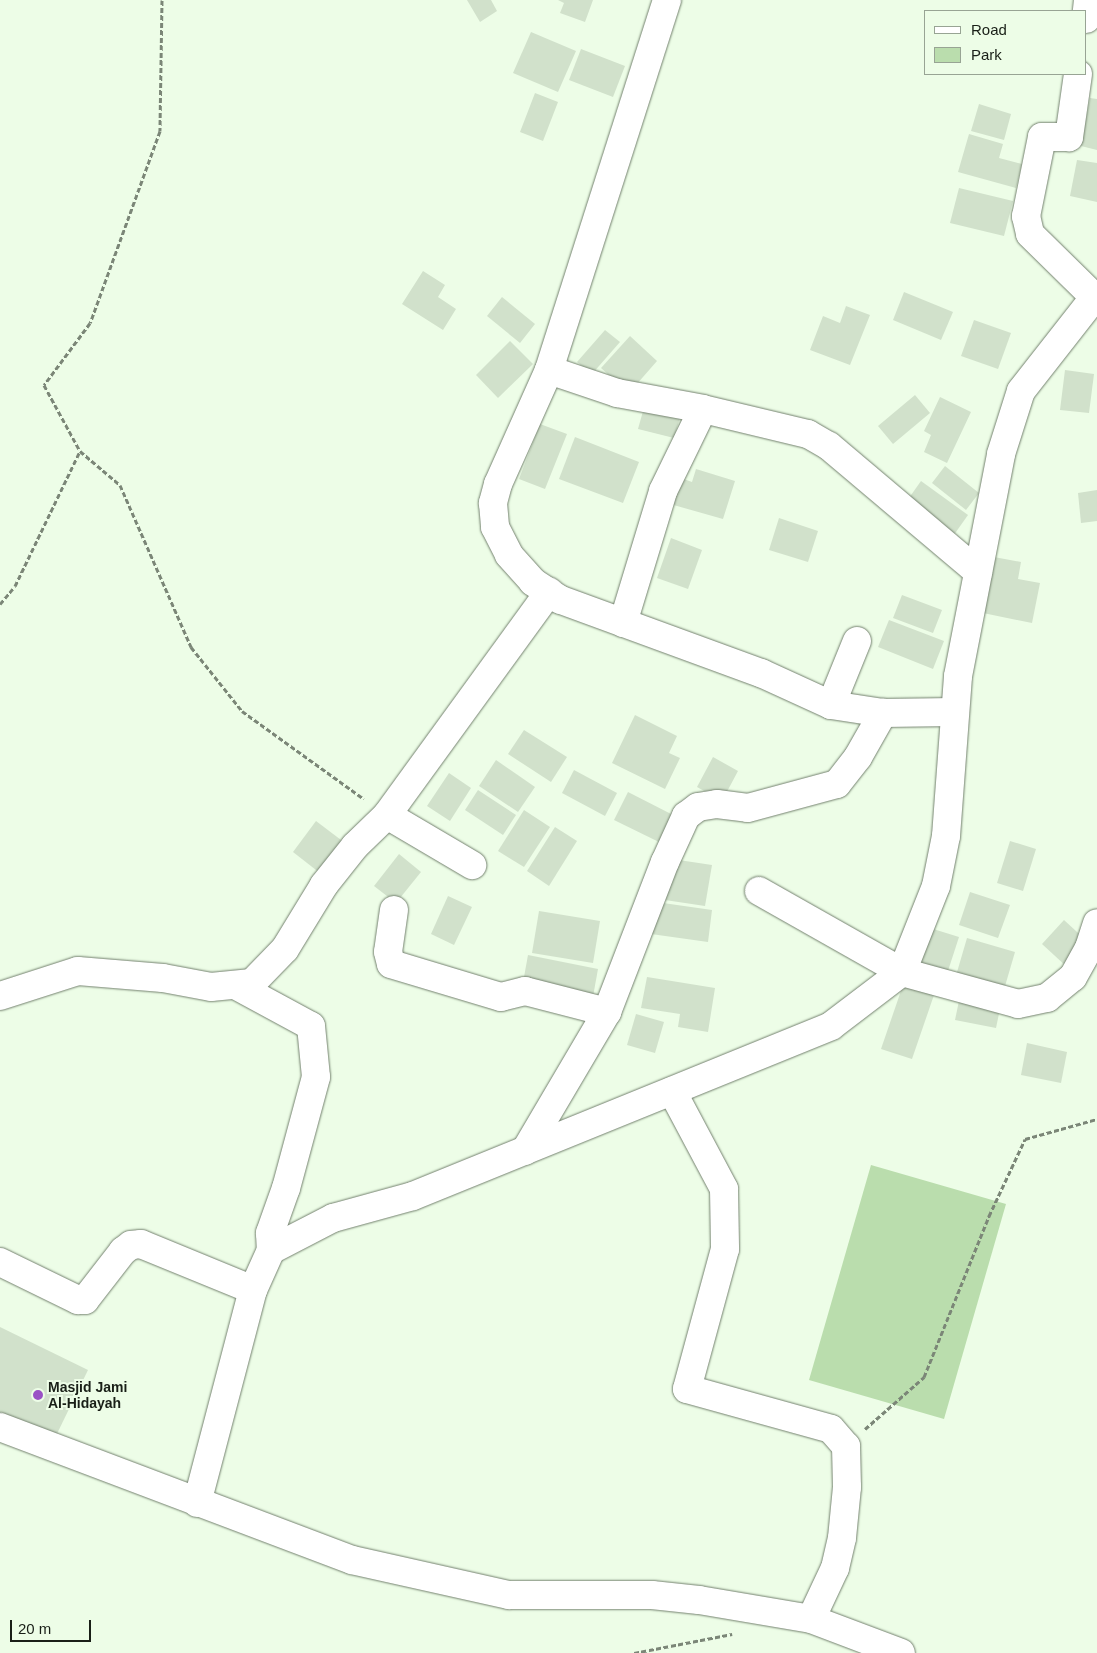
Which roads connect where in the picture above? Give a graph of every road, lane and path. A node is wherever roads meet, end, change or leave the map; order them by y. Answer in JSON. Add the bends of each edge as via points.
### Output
{"nodes":[{"id":1,"x":162,"y":0,"type":"edge"},
{"id":2,"x":666,"y":0,"type":"edge"},
{"id":3,"x":1078,"y":75,"type":"edge"},
{"id":4,"x":1096,"y":296,"type":"edge"},
{"id":5,"x":549,"y":370,"type":"junction"},
{"id":6,"x":703,"y":408,"type":"junction"},
{"id":7,"x":80,"y":451,"type":"junction"},
{"id":8,"x":978,"y":572,"type":"junction"},
{"id":9,"x":549,"y":592,"type":"junction"},
{"id":10,"x":0,"y":604,"type":"edge"},
{"id":11,"x":623,"y":623,"type":"junction"},
{"id":12,"x":857,"y":641,"type":"dead end"},
{"id":13,"x":831,"y":705,"type":"junction"},
{"id":14,"x":954,"y":712,"type":"junction"},
{"id":15,"x":883,"y":714,"type":"junction"},
{"id":16,"x":387,"y":815,"type":"junction"},
{"id":17,"x":472,"y":865,"type":"dead end"},
{"id":18,"x":759,"y":891,"type":"dead end"},
{"id":19,"x":394,"y":910,"type":"dead end"},
{"id":20,"x":1097,"y":923,"type":"edge"},
{"id":21,"x":902,"y":972,"type":"junction"},
{"id":22,"x":237,"y":986,"type":"junction"},
{"id":23,"x":0,"y":996,"type":"edge"},
{"id":24,"x":607,"y":1012,"type":"junction"},
{"id":25,"x":672,"y":1091,"type":"junction"},
{"id":26,"x":1097,"y":1119,"type":"edge"},
{"id":27,"x":525,"y":1151,"type":"junction"},
{"id":28,"x":271,"y":1250,"type":"junction"},
{"id":29,"x":0,"y":1262,"type":"edge"},
{"id":30,"x":253,"y":1290,"type":"junction"},
{"id":31,"x":0,"y":1427,"type":"edge"},
{"id":32,"x":846,"y":1446,"type":"junction"},
{"id":33,"x":197,"y":1503,"type":"junction"},
{"id":34,"x":811,"y":1619,"type":"junction"},
{"id":35,"x":742,"y":1632,"type":"dead end"},
{"id":36,"x":634,"y":1653,"type":"edge"},
{"id":37,"x":901,"y":1653,"type":"edge"}],
"edges":[{"from":1,"to":7,"type":"path","via":[[160,131],[90,323],[44,385]]},
{"from":2,"to":5,"type":"street"},
{"from":3,"to":4,"type":"street","via":[[1069,137],[1042,137],[1026,216],[1030,234]]},
{"from":4,"to":8,"type":"street","via":[[1021,391],[1000,454]]},
{"from":5,"to":6,"type":"street","via":[[624,395]]},
{"from":5,"to":9,"type":"street","via":[[498,484],[493,503],[495,527],[509,555],[533,582]]},
{"from":6,"to":8,"type":"street","via":[[808,434],[829,446]]},
{"from":6,"to":11,"type":"street","via":[[663,491]]},
{"from":7,"to":10,"type":"path","via":[[15,586]]},
{"from":7,"to":16,"type":"path","via":[[120,485],[191,647],[242,711]]},
{"from":8,"to":14,"type":"street"},
{"from":9,"to":11,"type":"street","via":[[561,600]]},
{"from":9,"to":16,"type":"street"},
{"from":11,"to":13,"type":"street","via":[[761,673]]},
{"from":12,"to":13,"type":"street"},
{"from":13,"to":15,"type":"street"},
{"from":14,"to":15,"type":"street"},
{"from":14,"to":21,"type":"street","via":[[946,836],[940,869],[920,932]]},
{"from":15,"to":24,"type":"street","via":[[858,758],[837,784],[748,808],[717,804],[698,807],[686,816],[670,847]]},
{"from":16,"to":17,"type":"street"},
{"from":16,"to":22,"type":"street","via":[[355,846],[324,885],[277,959],[252,983]]},
{"from":18,"to":21,"type":"street"},
{"from":19,"to":24,"type":"street","via":[[388,952],[391,964],[501,997],[525,991]]},
{"from":20,"to":21,"type":"street","via":[[1089,948],[1072,977],[1047,998],[1018,1004]]},
{"from":21,"to":25,"type":"street","via":[[830,1026]]},
{"from":22,"to":23,"type":"street","via":[[212,987],[163,978],[78,971]]},
{"from":22,"to":28,"type":"street","via":[[311,1026],[316,1077],[286,1188],[270,1233]]},
{"from":24,"to":27,"type":"street"},
{"from":25,"to":27,"type":"street"},
{"from":25,"to":32,"type":"street","via":[[724,1189],[725,1249],[687,1389],[831,1429]]},
{"from":26,"to":32,"type":"path","via":[[1025,1139],[989,1216],[924,1377]]},
{"from":27,"to":28,"type":"street","via":[[413,1196],[333,1218]]},
{"from":28,"to":30,"type":"street"},
{"from":29,"to":30,"type":"street","via":[[84,1300],[123,1251],[131,1244],[140,1244]]},
{"from":30,"to":33,"type":"street"},
{"from":31,"to":33,"type":"street"},
{"from":32,"to":34,"type":"street","via":[[847,1488],[842,1538],[835,1568]]},
{"from":33,"to":34,"type":"street","via":[[352,1560],[509,1595],[652,1595]]},
{"from":34,"to":37,"type":"street"},
{"from":35,"to":36,"type":"path"}]}
